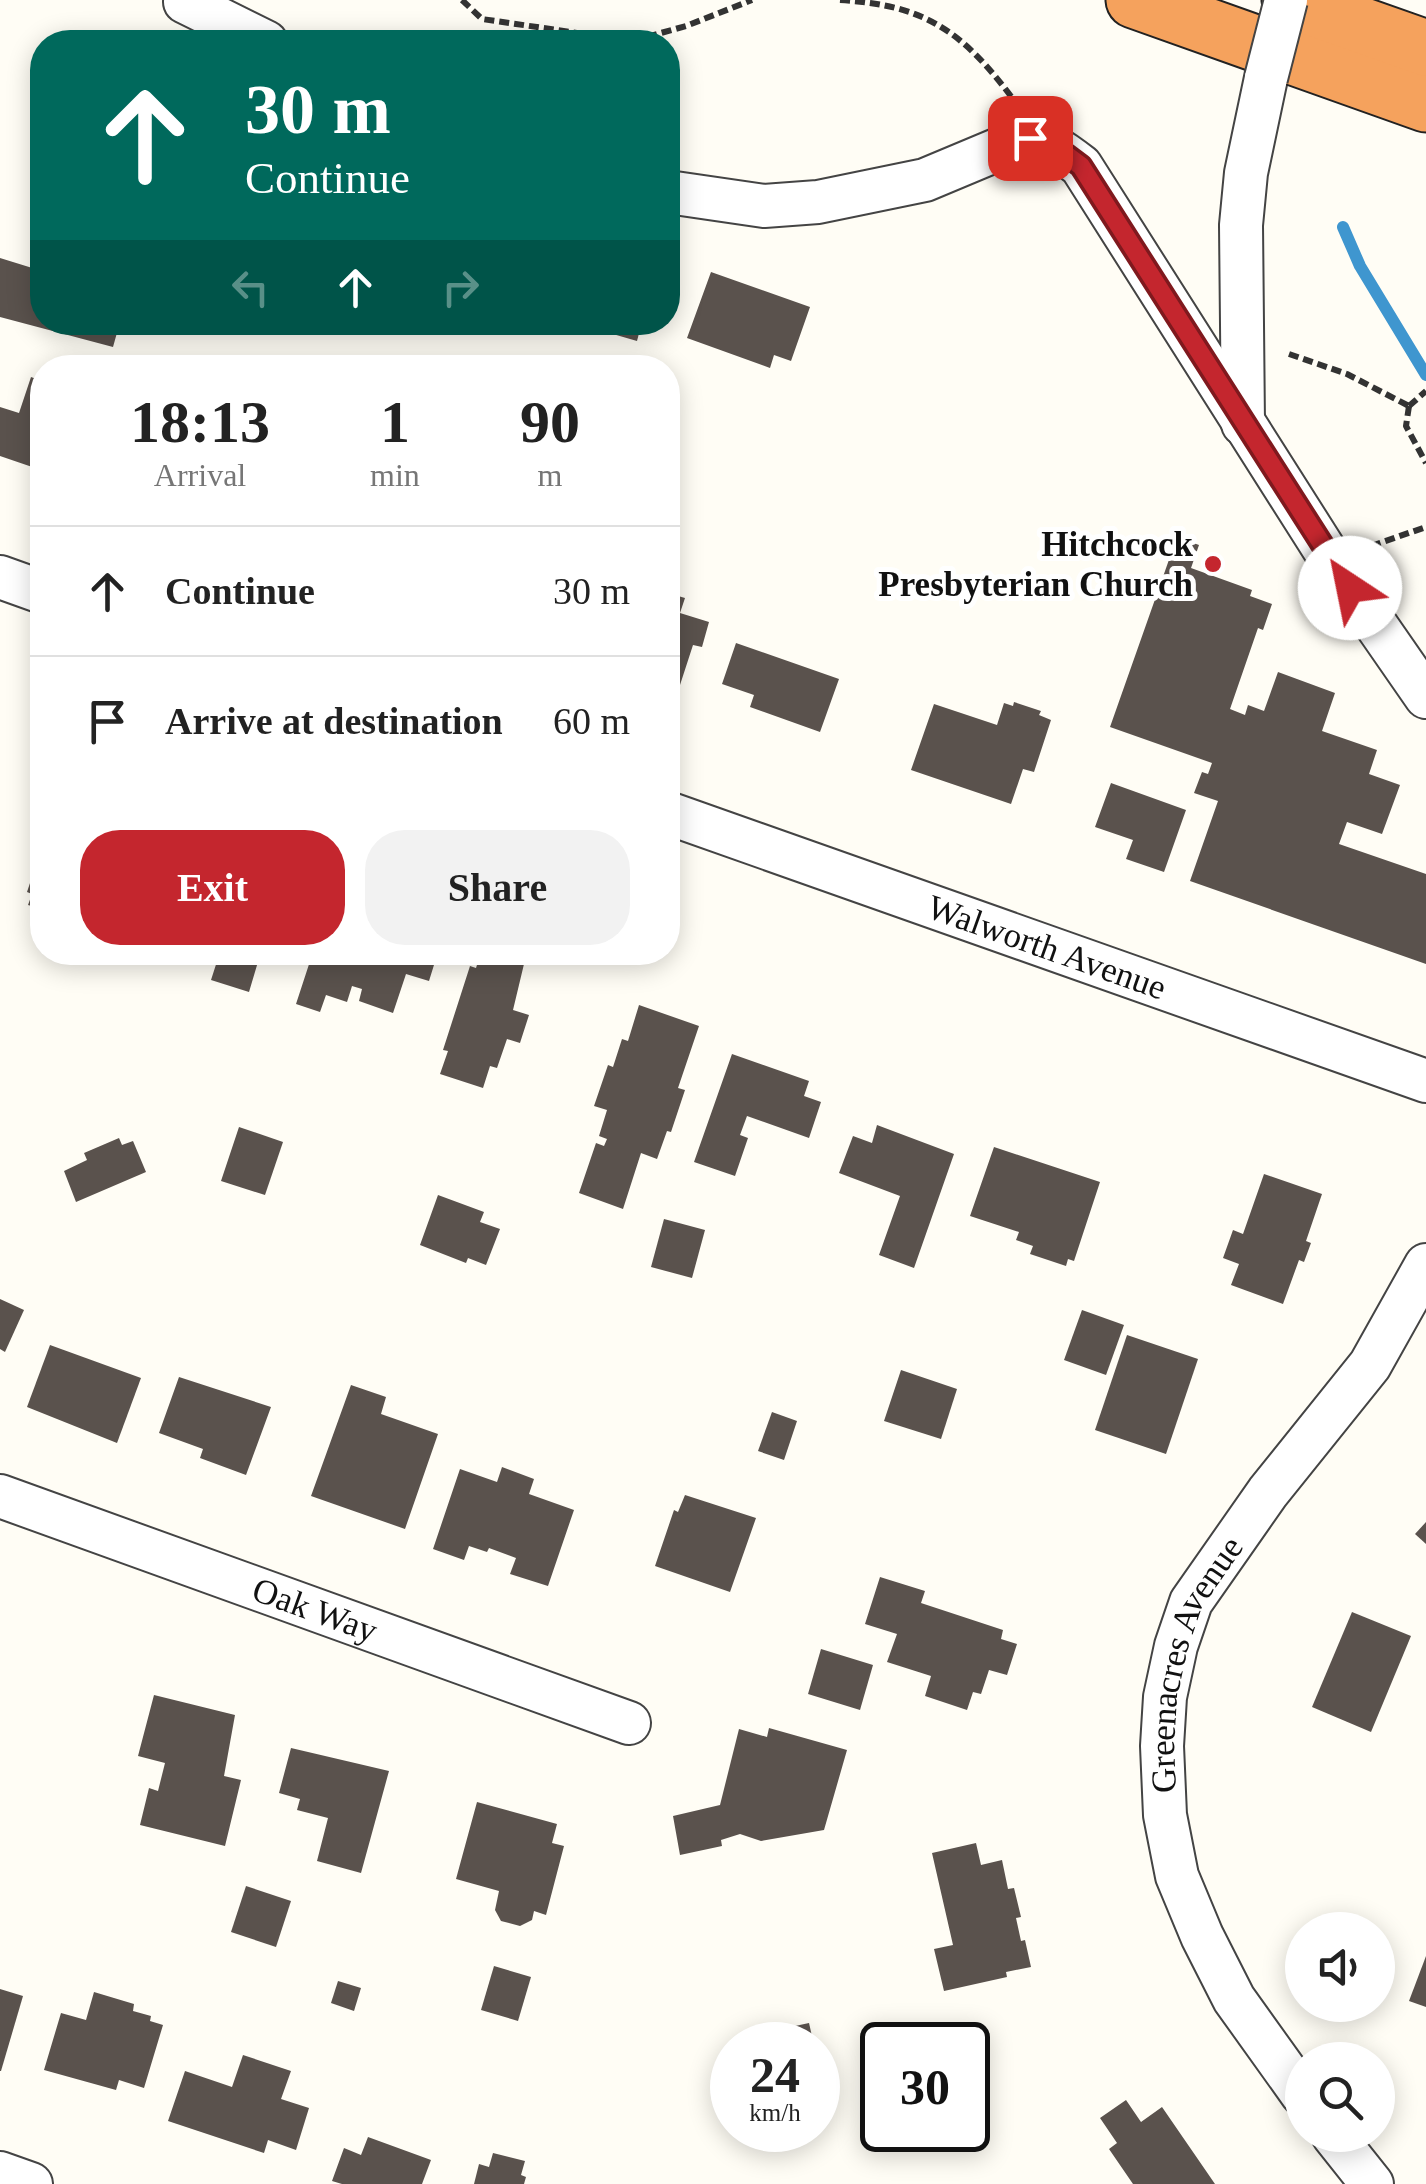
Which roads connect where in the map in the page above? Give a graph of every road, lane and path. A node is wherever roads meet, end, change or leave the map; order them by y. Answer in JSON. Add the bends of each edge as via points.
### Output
{"nodes":[{"id":1,"x":462,"y":0,"type":"edge"},
{"id":2,"x":752,"y":0,"type":"edge"},
{"id":3,"x":840,"y":0,"type":"edge"},
{"id":4,"x":1134,"y":0,"type":"edge"},
{"id":5,"x":1288,"y":0,"type":"edge"},
{"id":6,"x":185,"y":2,"type":"edge"},
{"id":7,"x":242,"y":30,"type":"edge"},
{"id":8,"x":553,"y":30,"type":"edge"},
{"id":9,"x":672,"y":30,"type":"edge"},
{"id":10,"x":1426,"y":48,"type":"edge"},
{"id":11,"x":1426,"y":104,"type":"edge"},
{"id":12,"x":1021,"y":109,"type":"dead end"},
{"id":13,"x":680,"y":194,"type":"edge"},
{"id":14,"x":1289,"y":354,"type":"dead end"},
{"id":15,"x":1424,"y":393,"type":"edge"},
{"id":16,"x":1409,"y":406,"type":"junction"},
{"id":17,"x":1243,"y":424,"type":"junction"},
{"id":18,"x":1426,"y":462,"type":"edge"},
{"id":19,"x":1426,"y":526,"type":"edge"},
{"id":20,"x":1331,"y":560,"type":"junction"},
{"id":21,"x":0,"y":577,"type":"edge"},
{"id":22,"x":30,"y":588,"type":"edge"},
{"id":23,"x":1426,"y":697,"type":"edge"},
{"id":24,"x":680,"y":817,"type":"edge"},
{"id":25,"x":1426,"y":1081,"type":"edge"},
{"id":26,"x":1426,"y":1265,"type":"edge"},
{"id":27,"x":0,"y":1496,"type":"edge"},
{"id":28,"x":628,"y":1723,"type":"dead end"},
{"id":29,"x":1285,"y":2070,"type":"edge"},
{"id":30,"x":1347,"y":2152,"type":"edge"},
{"id":31,"x":0,"y":2173,"type":"edge"},
{"id":32,"x":31,"y":2184,"type":"edge"},
{"id":33,"x":1372,"y":2184,"type":"edge"}],
"edges":[{"from":1,"to":8,"type":"path","via":[[482,20]]},
{"from":2,"to":9,"type":"path"},
{"from":3,"to":12,"type":"path","via":[[899,9],[943,27],[987,64]]},
{"from":4,"to":11,"type":"highway"},
{"from":5,"to":10,"type":"highway"},
{"from":5,"to":17,"type":"street","bridge":true,"via":[[1246,174]]},
{"from":6,"to":7,"type":"street"},
{"from":13,"to":17,"type":"street","via":[[764,206],[818,202],[926,180],[1022,139],[1038,140],[1081,166]]},
{"from":14,"to":16,"type":"path"},
{"from":15,"to":16,"type":"path"},
{"from":16,"to":18,"type":"path","via":[[1406,426]]},
{"from":17,"to":20,"type":"street"},
{"from":19,"to":20,"type":"path"},
{"from":20,"to":23,"type":"street"},
{"from":21,"to":22,"type":"street"},
{"from":24,"to":25,"type":"street","name":"Walworth Avenue"},
{"from":26,"to":29,"type":"street","name":"Greenacres Avenue","via":[[1370,1365],[1190,1602],[1165,1697],[1165,1815],[1177,1876],[1234,1999]]},
{"from":27,"to":28,"type":"street","name":"Oak Way"},
{"from":30,"to":33,"type":"street"},
{"from":31,"to":32,"type":"street"}]}
